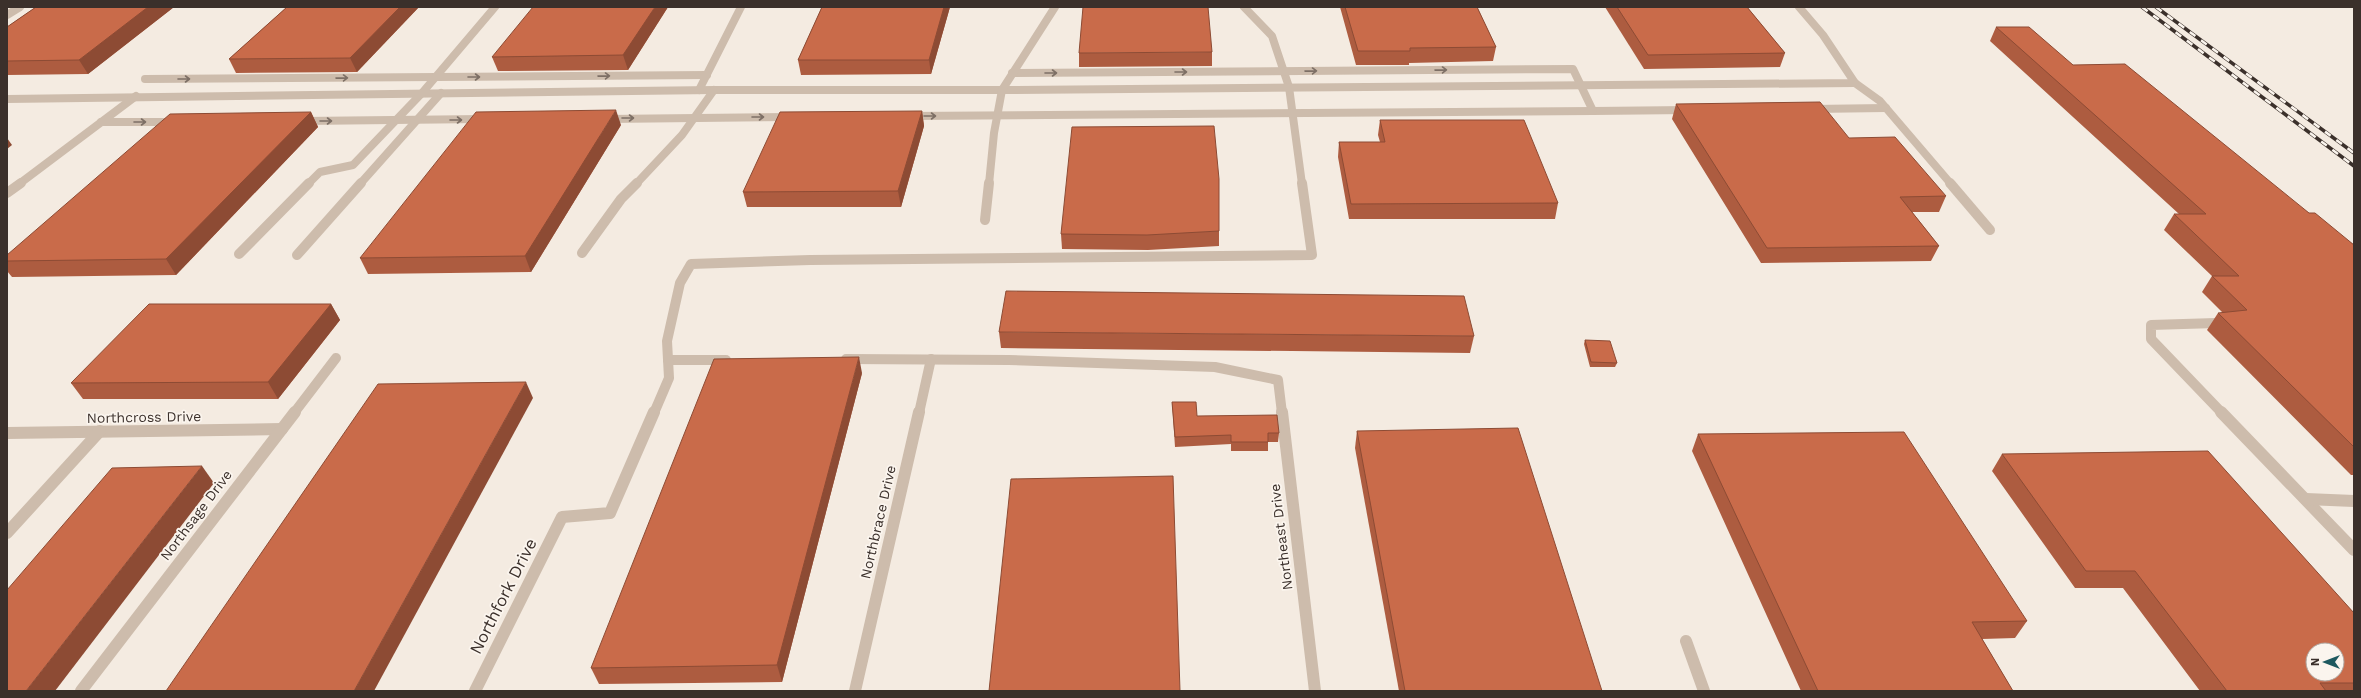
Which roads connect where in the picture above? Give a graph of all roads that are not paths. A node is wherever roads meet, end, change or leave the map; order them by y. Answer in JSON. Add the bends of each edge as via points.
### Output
{"nodes":[{"id":1,"x":20,"y":7,"type":"edge"},
{"id":2,"x":495,"y":7,"type":"edge"},
{"id":3,"x":741,"y":7,"type":"edge"},
{"id":4,"x":1055,"y":7,"type":"edge"},
{"id":5,"x":1244,"y":7,"type":"edge"},
{"id":6,"x":1799,"y":7,"type":"edge"},
{"id":7,"x":7,"y":15,"type":"edge"},
{"id":8,"x":1284,"y":72,"type":"junction"},
{"id":9,"x":1012,"y":73,"type":"junction"},
{"id":10,"x":707,"y":75,"type":"junction"},
{"id":11,"x":435,"y":77,"type":"junction"},
{"id":12,"x":145,"y":80,"type":"dead end"},
{"id":13,"x":1855,"y":83,"type":"junction"},
{"id":14,"x":1580,"y":85,"type":"junction"},
{"id":15,"x":1289,"y":88,"type":"junction"},
{"id":16,"x":700,"y":90,"type":"junction"},
{"id":17,"x":714,"y":90,"type":"junction"},
{"id":18,"x":1002,"y":90,"type":"junction"},
{"id":19,"x":441,"y":92,"type":"junction"},
{"id":20,"x":422,"y":93,"type":"junction"},
{"id":21,"x":136,"y":96,"type":"junction"},
{"id":22,"x":7,"y":99,"type":"edge"},
{"id":23,"x":1886,"y":108,"type":"junction"},
{"id":24,"x":1807,"y":109,"type":"edge"},
{"id":25,"x":1696,"y":110,"type":"edge"},
{"id":26,"x":1593,"y":111,"type":"junction"},
{"id":27,"x":1292,"y":112,"type":"junction"},
{"id":28,"x":901,"y":116,"type":"edge"},
{"id":29,"x":997,"y":116,"type":"junction"},
{"id":30,"x":798,"y":117,"type":"edge"},
{"id":31,"x":694,"y":118,"type":"junction"},
{"id":32,"x":488,"y":119,"type":"edge"},
{"id":33,"x":599,"y":119,"type":"edge"},
{"id":34,"x":396,"y":120,"type":"junction"},
{"id":35,"x":417,"y":120,"type":"junction"},
{"id":36,"x":292,"y":121,"type":"edge"},
{"id":37,"x":101,"y":122,"type":"junction"},
{"id":38,"x":181,"y":122,"type":"edge"},
{"id":39,"x":7,"y":192,"type":"edge"},
{"id":40,"x":985,"y":220,"type":"dead end"},
{"id":41,"x":1990,"y":230,"type":"dead end"},
{"id":42,"x":582,"y":253,"type":"dead end"},
{"id":43,"x":239,"y":254,"type":"dead end"},
{"id":44,"x":297,"y":255,"type":"dead end"},
{"id":45,"x":2216,"y":323,"type":"dead end"},
{"id":46,"x":336,"y":358,"type":"dead end"},
{"id":47,"x":836,"y":359,"type":"edge"},
{"id":48,"x":931,"y":359,"type":"junction"},
{"id":49,"x":668,"y":360,"type":"junction"},
{"id":50,"x":740,"y":360,"type":"edge"},
{"id":51,"x":282,"y":429,"type":"junction"},
{"id":52,"x":100,"y":431,"type":"junction"},
{"id":53,"x":7,"y":433,"type":"edge"},
{"id":54,"x":2306,"y":499,"type":"junction"},
{"id":55,"x":2354,"y":501,"type":"edge"},
{"id":56,"x":7,"y":533,"type":"edge"},
{"id":57,"x":2354,"y":550,"type":"edge"},
{"id":58,"x":1686,"y":641,"type":"dead end"},
{"id":59,"x":81,"y":691,"type":"edge"},
{"id":60,"x":475,"y":691,"type":"edge"},
{"id":61,"x":855,"y":691,"type":"edge"},
{"id":62,"x":1315,"y":691,"type":"edge"},
{"id":63,"x":1704,"y":691,"type":"edge"}],
"edges":[{"from":1,"to":7,"type":"street"},
{"from":2,"to":11,"type":"street"},
{"from":3,"to":10,"type":"street"},
{"from":4,"to":9,"type":"street","via":[[1036,42],[1021,58]]},
{"from":5,"to":8,"type":"street","via":[[1272,36]]},
{"from":6,"to":13,"type":"street","via":[[1823,35]]},
{"from":9,"to":8,"type":"street","one_way":true},
{"from":8,"to":14,"type":"street","one_way":true,"via":[[1573,69]]},
{"from":8,"to":15,"type":"street"},
{"from":9,"to":18,"type":"street"},
{"from":11,"to":10,"type":"street","one_way":true},
{"from":10,"to":16,"type":"street"},
{"from":12,"to":11,"type":"street","one_way":true},
{"from":11,"to":20,"type":"street"},
{"from":13,"to":14,"type":"street"},
{"from":13,"to":23,"type":"street"},
{"from":14,"to":15,"type":"street"},
{"from":14,"to":26,"type":"street"},
{"from":15,"to":18,"type":"street"},
{"from":15,"to":27,"type":"street"},
{"from":16,"to":17,"type":"street"},
{"from":16,"to":19,"type":"street"},
{"from":17,"to":18,"type":"street"},
{"from":17,"to":31,"type":"street"},
{"from":18,"to":29,"type":"street"},
{"from":19,"to":20,"type":"street"},
{"from":19,"to":35,"type":"street"},
{"from":20,"to":21,"type":"street"},
{"from":20,"to":34,"type":"street"},
{"from":21,"to":22,"type":"street"},
{"from":21,"to":37,"type":"street"},
{"from":23,"to":24,"type":"street"},
{"from":23,"to":41,"type":"street"},
{"from":25,"to":26,"type":"street"},
{"from":26,"to":27,"type":"street"},
{"from":27,"to":29,"type":"street"},
{"from":27,"to":49,"type":"street","via":[[1312,255],[810,260],[691,264],[680,282],[667,341]]},
{"from":28,"to":29,"type":"street","one_way":true},
{"from":29,"to":40,"type":"street"},
{"from":31,"to":30,"type":"street","one_way":true},
{"from":33,"to":31,"type":"street","one_way":true},
{"from":31,"to":42,"type":"street","via":[[682,135],[622,199]]},
{"from":35,"to":32,"type":"street","one_way":true},
{"from":34,"to":35,"type":"street"},
{"from":36,"to":34,"type":"street","one_way":true},
{"from":34,"to":43,"type":"street","via":[[353,165],[320,172]]},
{"from":35,"to":44,"type":"street"},
{"from":37,"to":38,"type":"street","one_way":true},
{"from":37,"to":39,"type":"street"},
{"from":45,"to":54,"type":"street","via":[[2151,325],[2152,339]]},
{"from":46,"to":51,"type":"street","name":"Northsage Drive"},
{"from":47,"to":48,"type":"street"},
{"from":48,"to":61,"type":"street","name":"Northbrace Drive"},
{"from":48,"to":62,"type":"street","name":"Northeast Drive","via":[[1215,367],[1278,380]]},
{"from":49,"to":50,"type":"street"},
{"from":49,"to":60,"type":"street","name":"Northfork Drive","via":[[669,378],[610,513],[562,517]]},
{"from":51,"to":52,"type":"street","name":"Northcross Drive"},
{"from":51,"to":59,"type":"street","name":"Northsage Drive"},
{"from":52,"to":53,"type":"street","name":"Northcross Drive"},
{"from":52,"to":56,"type":"street"},
{"from":54,"to":55,"type":"street"},
{"from":54,"to":57,"type":"street"},
{"from":58,"to":63,"type":"street"}]}
